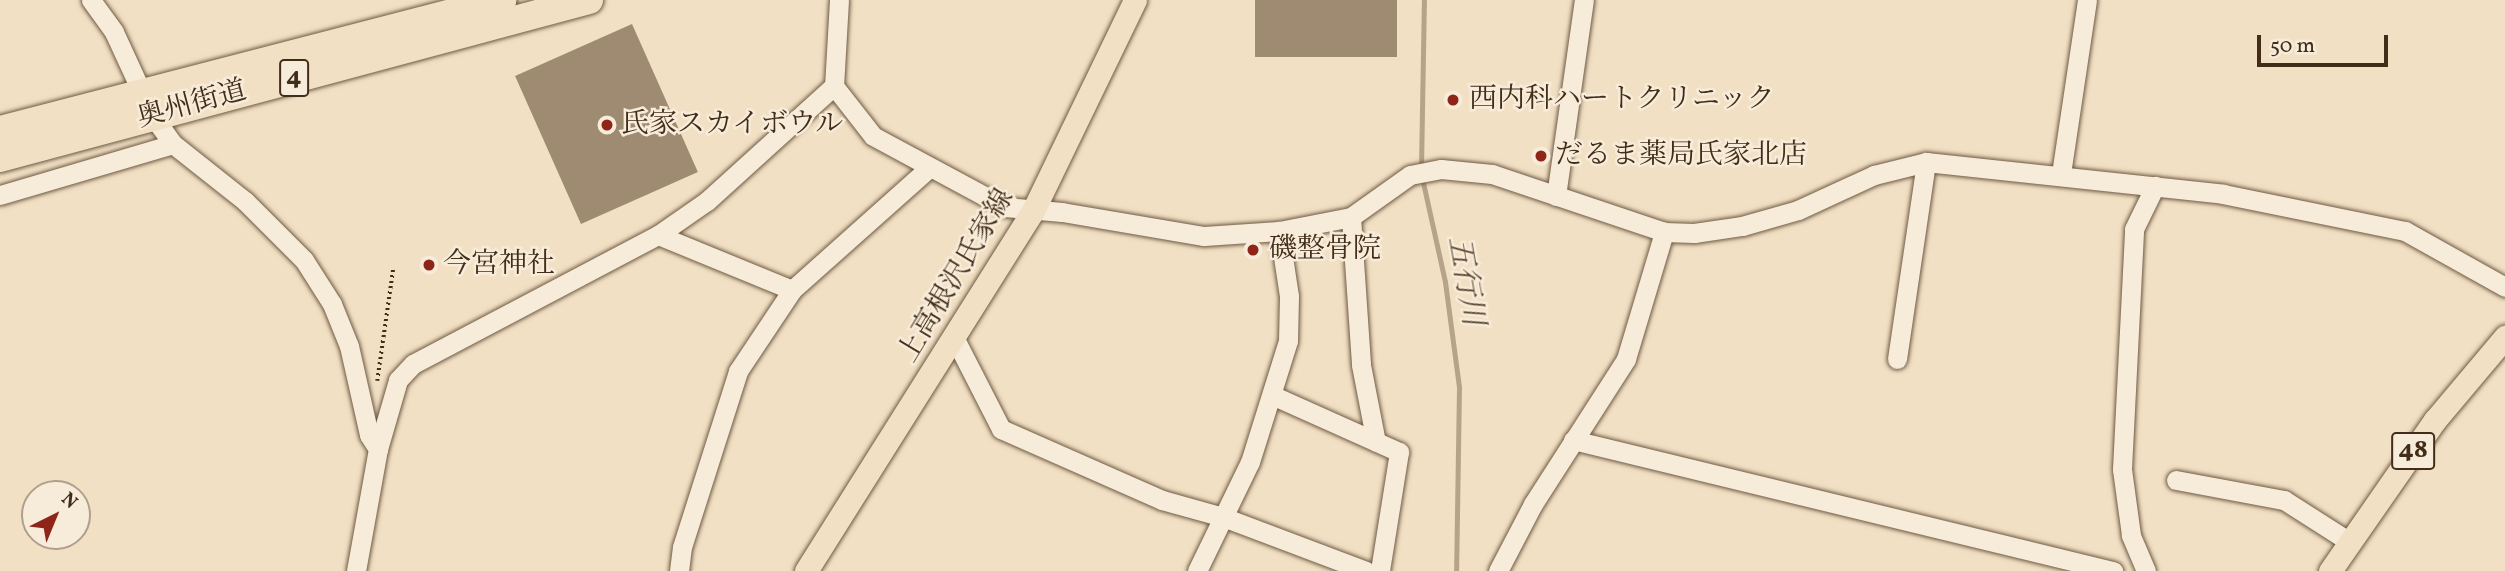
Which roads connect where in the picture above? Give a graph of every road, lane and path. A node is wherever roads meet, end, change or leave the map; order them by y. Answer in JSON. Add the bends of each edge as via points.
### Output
{"nodes":[{"id":1,"x":91,"y":0,"type":"edge"},
{"id":2,"x":502,"y":0,"type":"edge"},
{"id":3,"x":589,"y":0,"type":"edge"},
{"id":4,"x":839,"y":0,"type":"edge"},
{"id":5,"x":1135,"y":0,"type":"edge"},
{"id":6,"x":1584,"y":0,"type":"edge"},
{"id":7,"x":2087,"y":0,"type":"edge"},
{"id":8,"x":834,"y":86,"type":"junction"},
{"id":9,"x":147,"y":104,"type":"junction"},
{"id":10,"x":0,"y":130,"type":"edge"},
{"id":11,"x":173,"y":144,"type":"junction"},
{"id":12,"x":0,"y":158,"type":"edge"},
{"id":13,"x":1926,"y":162,"type":"junction"},
{"id":14,"x":928,"y":169,"type":"junction"},
{"id":15,"x":2061,"y":174,"type":"junction"},
{"id":16,"x":2155,"y":186,"type":"junction"},
{"id":17,"x":0,"y":195,"type":"edge"},
{"id":18,"x":1556,"y":196,"type":"junction"},
{"id":19,"x":1033,"y":211,"type":"junction"},
{"id":20,"x":1351,"y":217,"type":"junction"},
{"id":21,"x":1279,"y":231,"type":"junction"},
{"id":22,"x":1664,"y":232,"type":"junction"},
{"id":23,"x":659,"y":235,"type":"junction"},
{"id":24,"x":393,"y":269,"type":"dead end"},
{"id":25,"x":2505,"y":287,"type":"edge"},
{"id":26,"x":792,"y":290,"type":"junction"},
{"id":27,"x":2505,"y":337,"type":"edge"},
{"id":28,"x":955,"y":339,"type":"junction"},
{"id":29,"x":1897,"y":359,"type":"dead end"},
{"id":30,"x":375,"y":394,"type":"dead end"},
{"id":31,"x":1274,"y":397,"type":"junction"},
{"id":32,"x":1573,"y":440,"type":"junction"},
{"id":33,"x":1376,"y":442,"type":"junction"},
{"id":34,"x":378,"y":449,"type":"junction"},
{"id":35,"x":2176,"y":480,"type":"dead end"},
{"id":36,"x":1223,"y":517,"type":"junction"},
{"id":37,"x":2350,"y":542,"type":"junction"},
{"id":38,"x":356,"y":571,"type":"edge"},
{"id":39,"x":679,"y":571,"type":"edge"},
{"id":40,"x":806,"y":571,"type":"edge"},
{"id":41,"x":1197,"y":571,"type":"edge"},
{"id":42,"x":1366,"y":571,"type":"edge"},
{"id":43,"x":1380,"y":571,"type":"edge"},
{"id":44,"x":1499,"y":571,"type":"edge"},
{"id":45,"x":2113,"y":571,"type":"edge"},
{"id":46,"x":2146,"y":571,"type":"edge"},
{"id":47,"x":2330,"y":571,"type":"edge"}],
"edges":[{"from":1,"to":9,"type":"street","via":[[114,32]]},
{"from":2,"to":9,"type":"highway","name":"奥州街道","number":"4"},
{"from":3,"to":9,"type":"highway","name":"奥州街道","number":"4"},
{"from":4,"to":8,"type":"street"},
{"from":5,"to":19,"type":"main road","name":"上高根沢氏家線"},
{"from":6,"to":18,"type":"street"},
{"from":7,"to":15,"type":"street"},
{"from":8,"to":14,"type":"street","via":[[873,136]]},
{"from":8,"to":23,"type":"street","via":[[707,201]]},
{"from":9,"to":10,"type":"highway","name":"奥州街道","number":"4"},
{"from":9,"to":11,"type":"street"},
{"from":9,"to":12,"type":"highway","name":"奥州街道","number":"4"},
{"from":11,"to":17,"type":"street"},
{"from":11,"to":34,"type":"street","via":[[245,201],[303,260],[332,304],[349,346],[369,435]]},
{"from":13,"to":15,"type":"street"},
{"from":13,"to":22,"type":"street","via":[[1905,164],[1798,210],[1742,226]]},
{"from":13,"to":29,"type":"street"},
{"from":14,"to":19,"type":"street","via":[[1005,207]]},
{"from":14,"to":26,"type":"street"},
{"from":15,"to":16,"type":"street"},
{"from":16,"to":25,"type":"street","via":[[2223,194],[2405,231]]},
{"from":16,"to":46,"type":"street","via":[[2134,229],[2122,468],[2131,535]]},
{"from":18,"to":20,"type":"street","via":[[1492,174],[1441,169],[1410,175]]},
{"from":18,"to":22,"type":"street"},
{"from":19,"to":21,"type":"street","via":[[1204,236]]},
{"from":19,"to":28,"type":"main road","name":"上高根沢氏家線"},
{"from":20,"to":21,"type":"street"},
{"from":20,"to":33,"type":"street","via":[[1361,365]]},
{"from":21,"to":31,"type":"street","via":[[1289,307],[1288,341]]},
{"from":22,"to":32,"type":"street","via":[[1626,359]]},
{"from":23,"to":26,"type":"street"},
{"from":23,"to":34,"type":"street","via":[[413,364],[398,380]]},
{"from":24,"to":30,"type":"path"},
{"from":26,"to":39,"type":"street","via":[[737,371],[682,547]]},
{"from":27,"to":37,"type":"main road","number":"48","via":[[2435,419]]},
{"from":28,"to":36,"type":"street","via":[[1001,429],[1162,500]]},
{"from":28,"to":40,"type":"main road","name":"上高根沢氏家線"},
{"from":31,"to":33,"type":"street"},
{"from":31,"to":36,"type":"street"},
{"from":32,"to":44,"type":"street"},
{"from":32,"to":45,"type":"street"},
{"from":33,"to":43,"type":"street","via":[[1399,452]]},
{"from":34,"to":38,"type":"street"},
{"from":35,"to":37,"type":"street","via":[[2284,500]]},
{"from":36,"to":41,"type":"street"},
{"from":36,"to":42,"type":"street"},
{"from":37,"to":47,"type":"main road","number":"48"}]}
